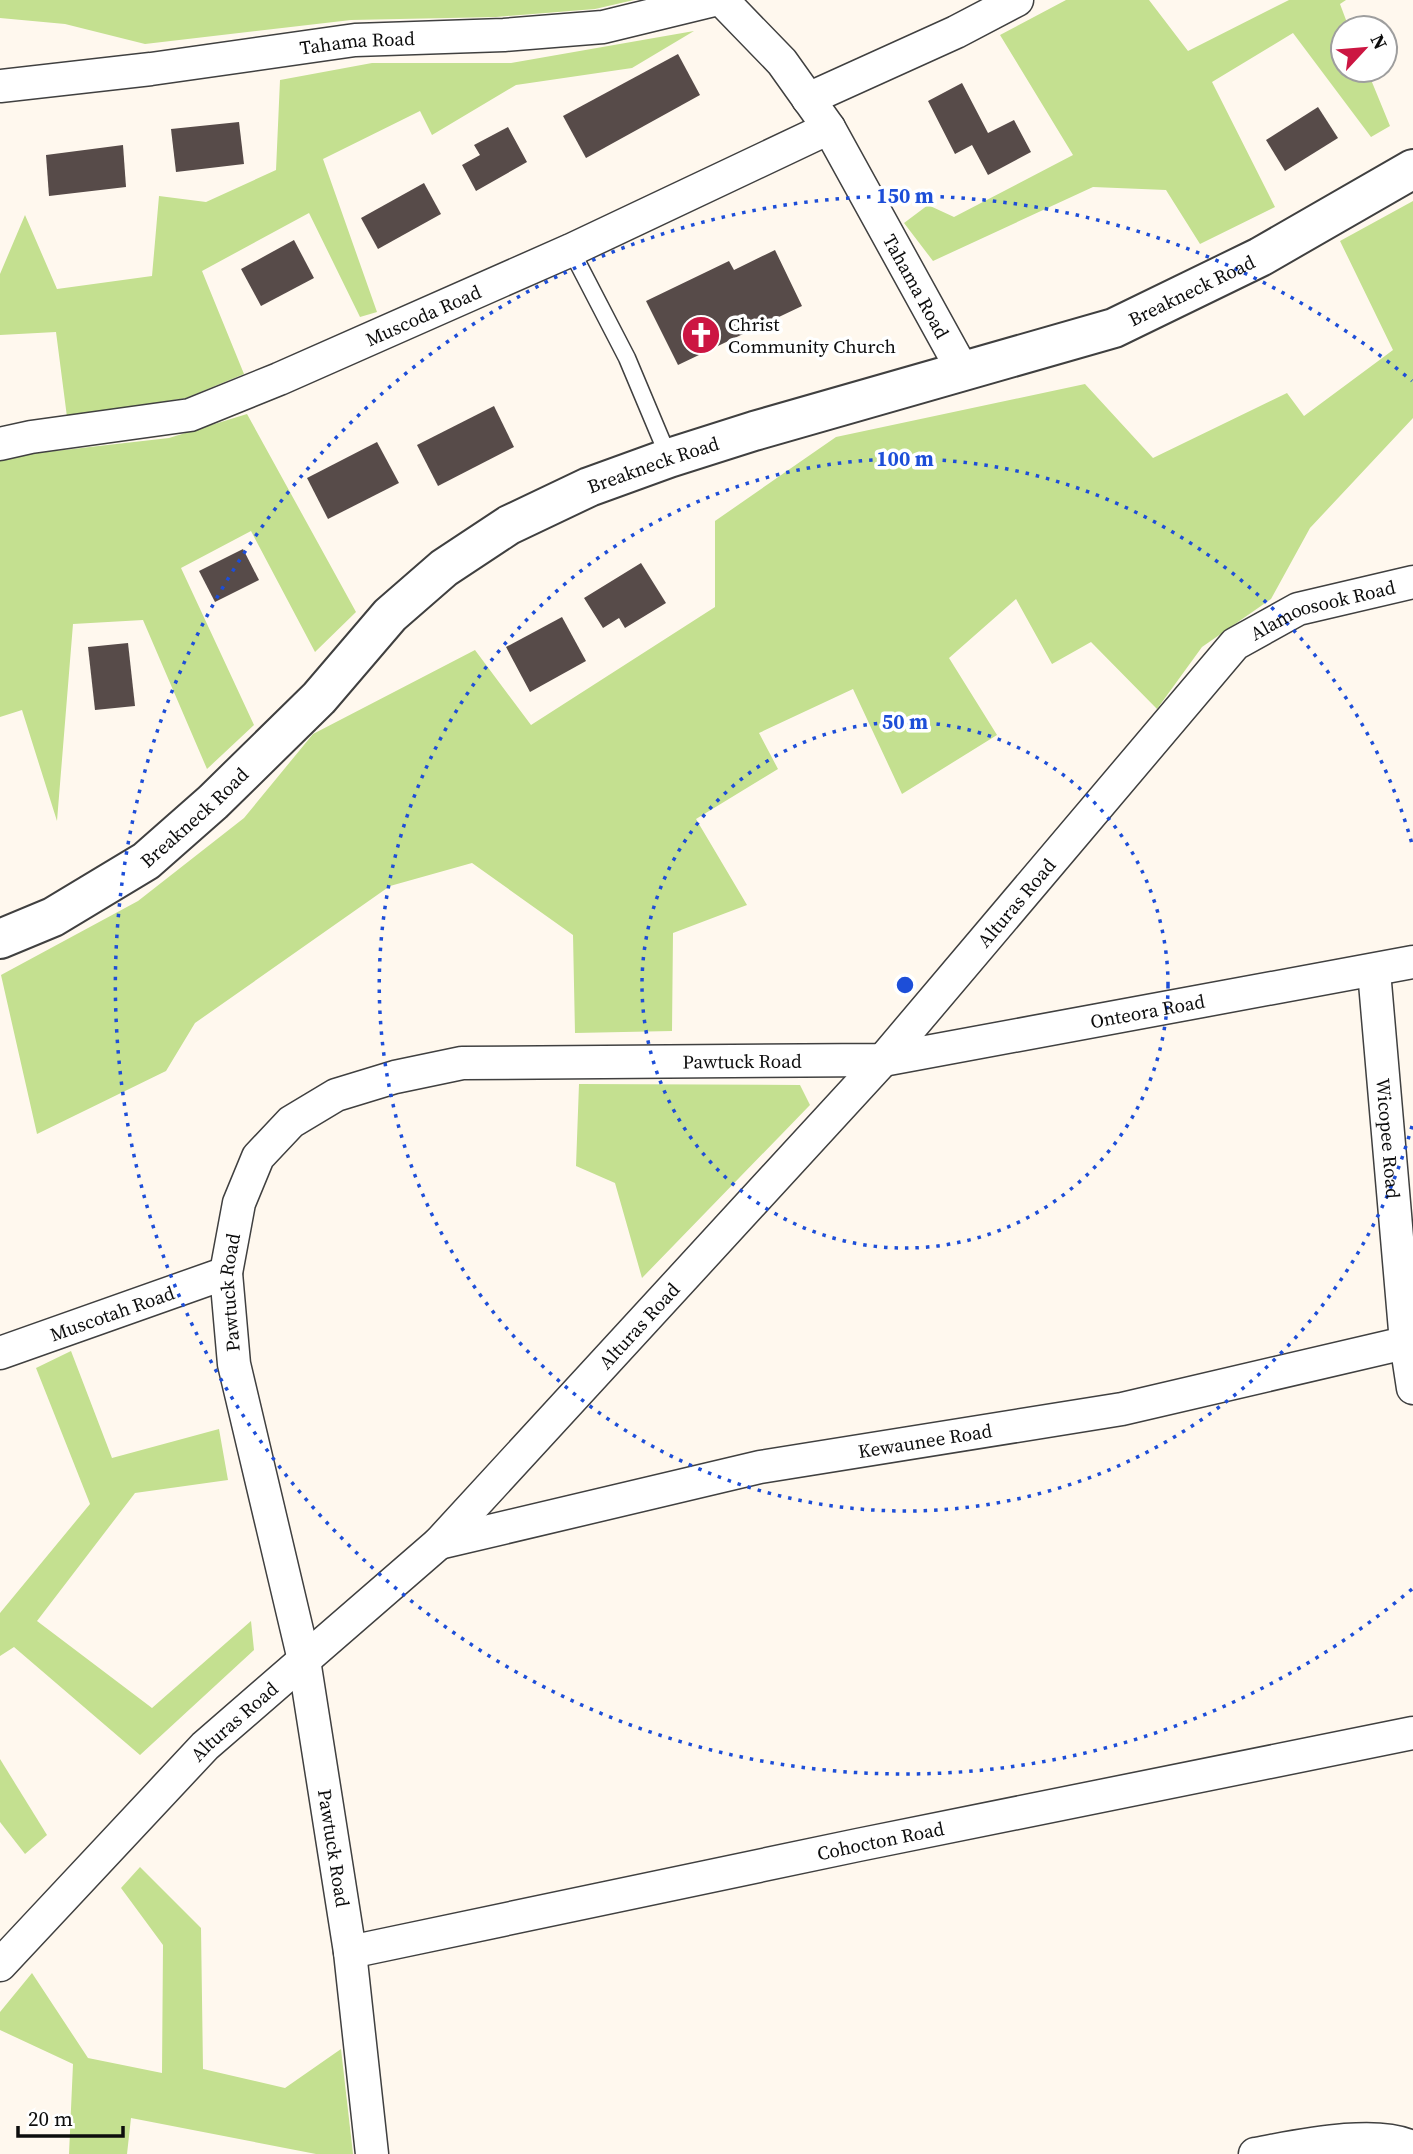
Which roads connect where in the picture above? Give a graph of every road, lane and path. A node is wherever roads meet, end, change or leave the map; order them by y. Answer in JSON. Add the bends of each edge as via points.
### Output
{"nodes":[{"id":1,"x":714,"y":0,"type":"edge"},
{"id":2,"x":722,"y":0,"type":"edge"},
{"id":3,"x":1017,"y":0,"type":"edge"},
{"id":4,"x":0,"y":86,"type":"edge"},
{"id":5,"x":808,"y":99,"type":"junction"},
{"id":6,"x":830,"y":128,"type":"junction"},
{"id":7,"x":1413,"y":169,"type":"edge"},
{"id":8,"x":571,"y":250,"type":"junction"},
{"id":9,"x":964,"y":371,"type":"junction"},
{"id":10,"x":0,"y":444,"type":"edge"},
{"id":11,"x":669,"y":458,"type":"junction"},
{"id":12,"x":1413,"y":582,"type":"edge"},
{"id":13,"x":1235,"y":644,"type":"joint"},
{"id":14,"x":0,"y":939,"type":"edge"},
{"id":15,"x":1413,"y":962,"type":"edge"},
{"id":16,"x":1374,"y":971,"type":"junction"},
{"id":17,"x":883,"y":1060,"type":"junction"},
{"id":18,"x":226,"y":1273,"type":"junction"},
{"id":19,"x":1410,"y":1341,"type":"edge"},
{"id":20,"x":0,"y":1353,"type":"edge"},
{"id":21,"x":1413,"y":1388,"type":"edge"},
{"id":22,"x":439,"y":1543,"type":"junction"},
{"id":23,"x":304,"y":1660,"type":"junction"},
{"id":24,"x":1413,"y":1733,"type":"edge"},
{"id":25,"x":350,"y":1952,"type":"junction"},
{"id":26,"x":0,"y":1965,"type":"edge"},
{"id":27,"x":1413,"y":2148,"type":"edge"},
{"id":28,"x":372,"y":2154,"type":"edge"},
{"id":29,"x":1255,"y":2154,"type":"edge"}],
"edges":[{"from":1,"to":4,"type":"street","name":"Tahama Road","via":[[603,27],[505,36],[355,40]]},
{"from":2,"to":5,"type":"street","name":"Tahama Road","via":[[782,62]]},
{"from":3,"to":5,"type":"street"},
{"from":5,"to":6,"type":"street","name":"Tahama Road"},
{"from":6,"to":8,"type":"street","name":"Muscoda Road"},
{"from":6,"to":9,"type":"street","name":"Tahama Road"},
{"from":7,"to":9,"type":"street","name":"Breakneck Road","via":[[1260,257],[1114,328]]},
{"from":8,"to":10,"type":"street","name":"Muscoda Road","via":[[190,415]]},
{"from":8,"to":11,"type":"lane","via":[[628,358]]},
{"from":9,"to":11,"type":"street","name":"Breakneck Road"},
{"from":11,"to":14,"type":"street","name":"Breakneck Road","via":[[589,487],[509,525],[444,568],[390,615],[319,698],[146,861],[53,917]]},
{"from":12,"to":13,"type":"street","name":"Alamoosook Road","via":[[1298,608]]},
{"from":13,"to":17,"type":"street","name":"Alturas Road"},
{"from":15,"to":16,"type":"street","name":"Onteora Road"},
{"from":16,"to":17,"type":"street","name":"Onteora Road"},
{"from":16,"to":19,"type":"street","name":"Wicopee Road"},
{"from":17,"to":18,"type":"street","name":"Pawtuck Road","via":[[462,1063],[336,1095],[291,1122],[258,1157],[239,1203]]},
{"from":17,"to":22,"type":"street","name":"Alturas Road"},
{"from":18,"to":20,"type":"street","name":"Muscotah Road"},
{"from":18,"to":23,"type":"street","name":"Pawtuck Road","via":[[234,1364]]},
{"from":19,"to":21,"type":"street","name":"Wicopee Road"},
{"from":19,"to":22,"type":"street","name":"Kewaunee Road","via":[[1122,1409],[760,1467]]},
{"from":22,"to":23,"type":"street","name":"Alturas Road"},
{"from":23,"to":25,"type":"street","name":"Pawtuck Road"},
{"from":23,"to":26,"type":"street","name":"Alturas Road","via":[[205,1746]]},
{"from":24,"to":25,"type":"street","name":"Cohocton Road"},
{"from":25,"to":28,"type":"street","name":"Pawtuck Road"},
{"from":27,"to":29,"type":"street","via":[[1402,2142],[1349,2139]]}]}
